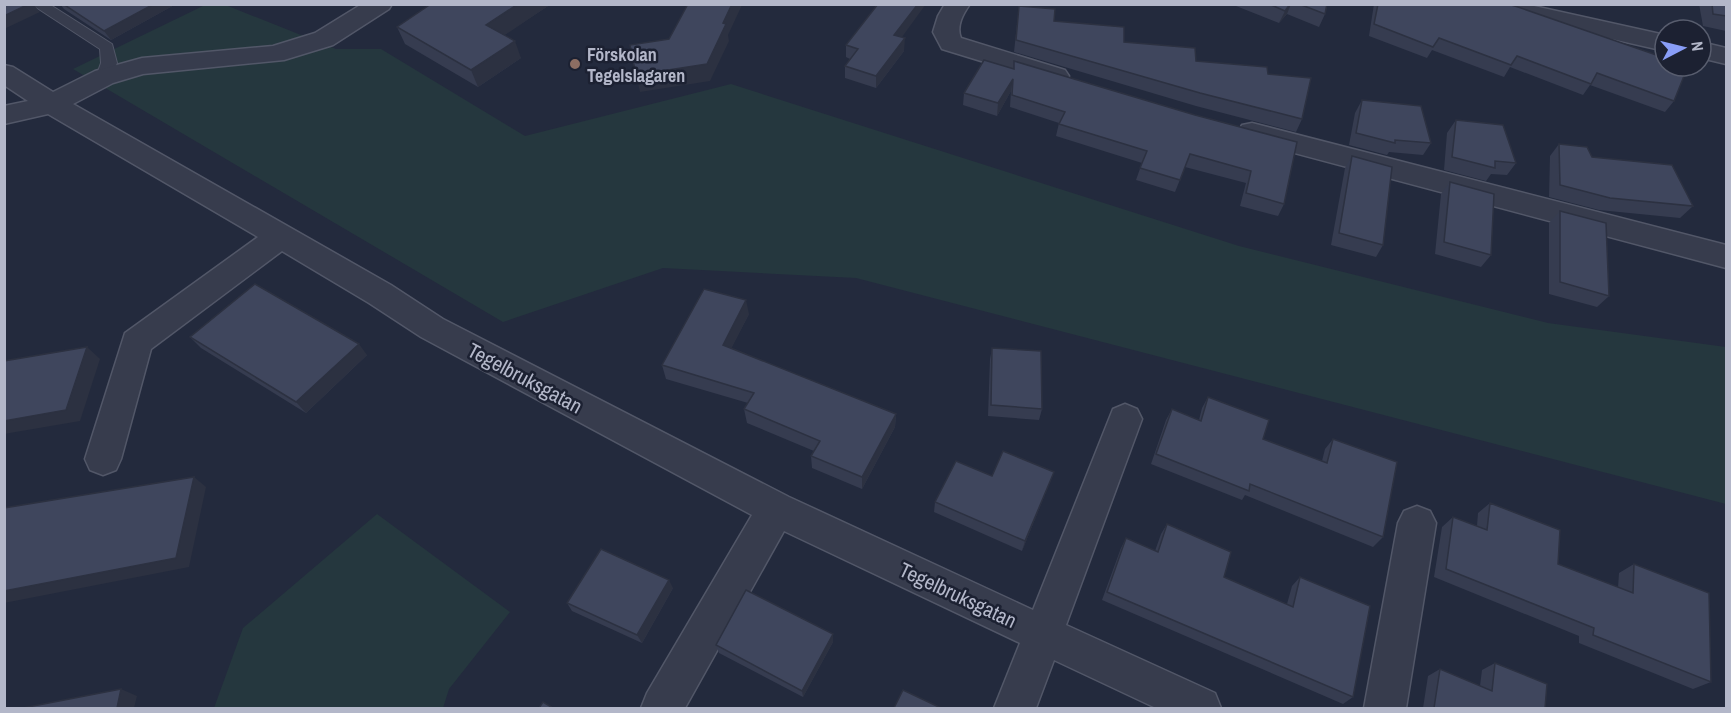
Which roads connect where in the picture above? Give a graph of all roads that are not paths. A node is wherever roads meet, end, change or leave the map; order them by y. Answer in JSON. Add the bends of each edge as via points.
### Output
{"nodes":[{"id":1,"x":38,"y":4,"type":"edge"},
{"id":2,"x":380,"y":4,"type":"edge"},
{"id":3,"x":958,"y":4,"type":"edge"},
{"id":4,"x":1489,"y":4,"type":"edge"},
{"id":5,"x":1653,"y":40,"type":"edge"},
{"id":6,"x":4,"y":73,"type":"edge"},
{"id":7,"x":104,"y":77,"type":"junction"},
{"id":8,"x":1082,"y":83,"type":"edge"},
{"id":9,"x":52,"y":104,"type":"junction"},
{"id":10,"x":4,"y":115,"type":"edge"},
{"id":11,"x":1226,"y":125,"type":"edge"},
{"id":12,"x":281,"y":236,"type":"junction"},
{"id":13,"x":1726,"y":257,"type":"edge"},
{"id":14,"x":1125,"y":419,"type":"dead end"},
{"id":15,"x":103,"y":459,"type":"dead end"},
{"id":16,"x":776,"y":509,"type":"junction"},
{"id":17,"x":1417,"y":523,"type":"dead end"},
{"id":18,"x":1042,"y":634,"type":"junction"},
{"id":19,"x":662,"y":708,"type":"edge"},
{"id":20,"x":1016,"y":708,"type":"edge"},
{"id":21,"x":1200,"y":708,"type":"edge"},
{"id":22,"x":1385,"y":708,"type":"edge"}],
"edges":[{"from":1,"to":7,"type":"lane","via":[[108,47],[109,63]]},
{"from":2,"to":7,"type":"street","via":[[324,39],[294,49],[142,66]]},
{"from":3,"to":8,"type":"street","via":[[946,32],[951,43]]},
{"from":4,"to":5,"type":"street"},
{"from":6,"to":9,"type":"street","name":"Tegelbruksgatan"},
{"from":7,"to":9,"type":"street"},
{"from":9,"to":10,"type":"street"},
{"from":9,"to":12,"type":"street","name":"Tegelbruksgatan"},
{"from":11,"to":13,"type":"street"},
{"from":12,"to":15,"type":"street","via":[[137,342]]},
{"from":12,"to":16,"type":"street","name":"Tegelbruksgatan","via":[[432,328]]},
{"from":14,"to":18,"type":"street","name":"Tegelbruksgatan"},
{"from":16,"to":18,"type":"street","name":"Tegelbruksgatan"},
{"from":16,"to":19,"type":"street"},
{"from":17,"to":22,"type":"street"},
{"from":18,"to":20,"type":"street","name":"Tegelbruksgatan"},
{"from":18,"to":21,"type":"street","name":"Tegelbruksgatan"}]}
